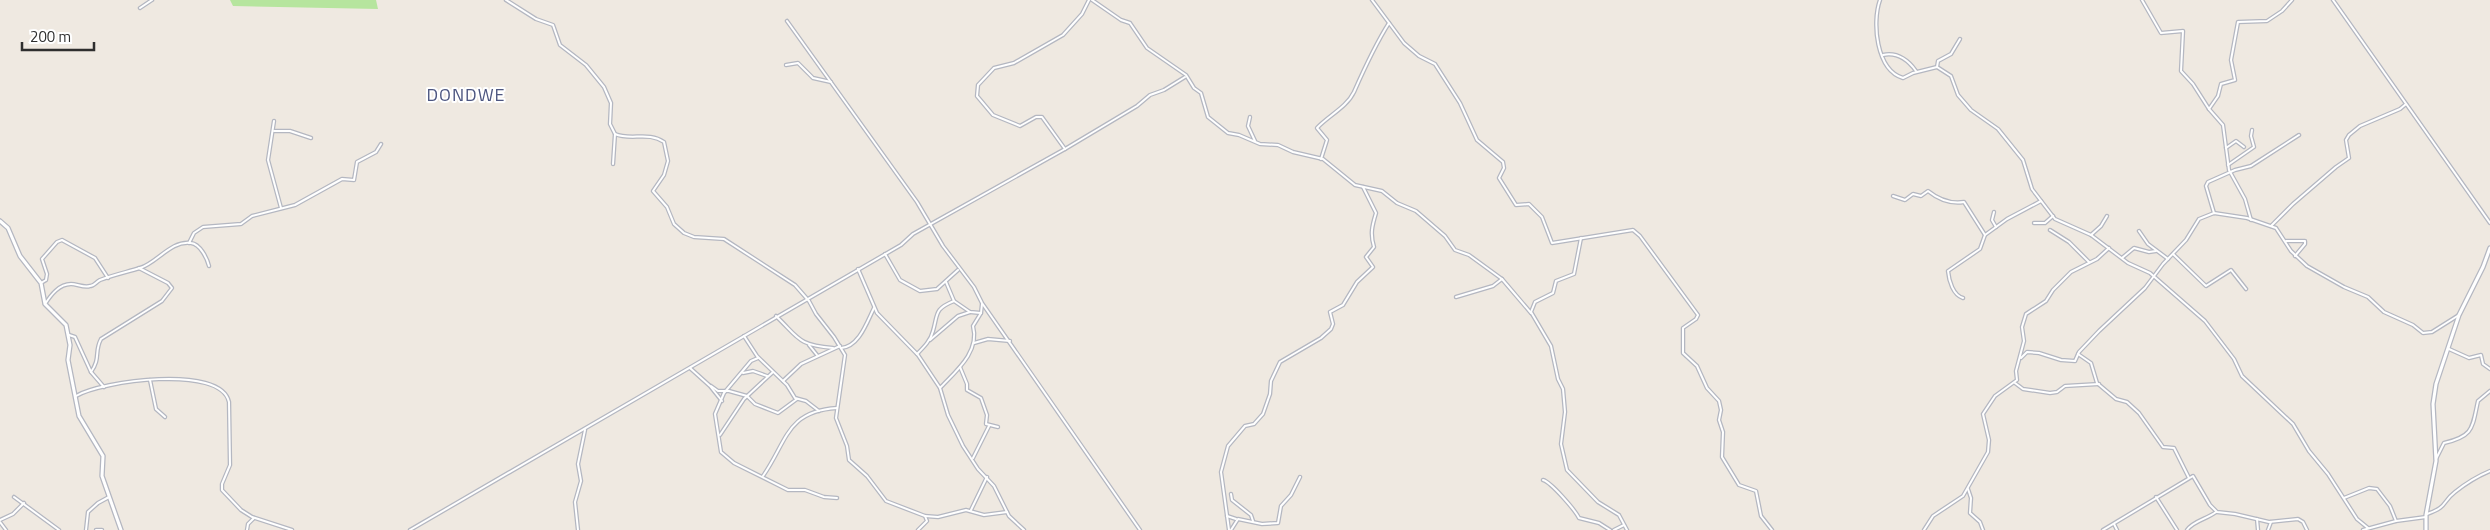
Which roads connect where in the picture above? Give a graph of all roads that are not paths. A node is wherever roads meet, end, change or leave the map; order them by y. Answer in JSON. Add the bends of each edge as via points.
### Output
{"nodes":[{"id":1,"x":152,"y":0,"type":"edge"},
{"id":2,"x":506,"y":0,"type":"edge"},
{"id":3,"x":1090,"y":0,"type":"edge"},
{"id":4,"x":1372,"y":0,"type":"edge"},
{"id":5,"x":1880,"y":0,"type":"edge"},
{"id":6,"x":2142,"y":0,"type":"edge"},
{"id":7,"x":2292,"y":0,"type":"edge"},
{"id":8,"x":2333,"y":0,"type":"edge"},
{"id":9,"x":140,"y":8,"type":"dead end"},
{"id":10,"x":787,"y":21,"type":"dead end"},
{"id":11,"x":1389,"y":23,"type":"junction"},
{"id":12,"x":1960,"y":39,"type":"dead end"},
{"id":13,"x":1883,"y":55,"type":"junction"},
{"id":14,"x":786,"y":66,"type":"dead end"},
{"id":15,"x":1937,"y":67,"type":"junction"},
{"id":16,"x":1917,"y":72,"type":"junction"},
{"id":17,"x":1186,"y":76,"type":"junction"},
{"id":18,"x":831,"y":82,"type":"junction"},
{"id":19,"x":2406,"y":104,"type":"junction"},
{"id":20,"x":2209,"y":109,"type":"junction"},
{"id":21,"x":1250,"y":117,"type":"dead end"},
{"id":22,"x":274,"y":121,"type":"dead end"},
{"id":23,"x":2252,"y":130,"type":"dead end"},
{"id":24,"x":274,"y":131,"type":"junction"},
{"id":25,"x":615,"y":134,"type":"junction"},
{"id":26,"x":2299,"y":135,"type":"dead end"},
{"id":27,"x":311,"y":138,"type":"dead end"},
{"id":28,"x":1256,"y":143,"type":"junction"},
{"id":29,"x":381,"y":144,"type":"dead end"},
{"id":30,"x":2226,"y":148,"type":"junction"},
{"id":31,"x":2244,"y":148,"type":"dead end"},
{"id":32,"x":1065,"y":149,"type":"junction"},
{"id":33,"x":1321,"y":159,"type":"junction"},
{"id":34,"x":613,"y":164,"type":"dead end"},
{"id":35,"x":2228,"y":165,"type":"junction"},
{"id":36,"x":2229,"y":171,"type":"junction"},
{"id":37,"x":1363,"y":187,"type":"junction"},
{"id":38,"x":1893,"y":196,"type":"dead end"},
{"id":39,"x":2041,"y":201,"type":"junction"},
{"id":40,"x":281,"y":208,"type":"junction"},
{"id":41,"x":1994,"y":212,"type":"dead end"},
{"id":42,"x":2214,"y":213,"type":"junction"},
{"id":43,"x":2053,"y":216,"type":"junction"},
{"id":44,"x":2107,"y":216,"type":"dead end"},
{"id":45,"x":2251,"y":220,"type":"junction"},
{"id":46,"x":0,"y":221,"type":"edge"},
{"id":47,"x":2034,"y":223,"type":"dead end"},
{"id":48,"x":2490,"y":223,"type":"edge"},
{"id":49,"x":931,"y":225,"type":"junction"},
{"id":50,"x":2271,"y":226,"type":"junction"},
{"id":51,"x":1996,"y":227,"type":"junction"},
{"id":52,"x":2050,"y":230,"type":"dead end"},
{"id":53,"x":2139,"y":231,"type":"dead end"},
{"id":54,"x":1985,"y":235,"type":"junction"},
{"id":55,"x":2091,"y":235,"type":"junction"},
{"id":56,"x":1581,"y":238,"type":"junction"},
{"id":57,"x":2286,"y":241,"type":"junction"},
{"id":58,"x":189,"y":243,"type":"junction"},
{"id":59,"x":2109,"y":248,"type":"junction"},
{"id":60,"x":2490,"y":248,"type":"edge"},
{"id":61,"x":2156,"y":251,"type":"junction"},
{"id":62,"x":885,"y":254,"type":"junction"},
{"id":63,"x":2173,"y":254,"type":"junction"},
{"id":64,"x":2295,"y":256,"type":"junction"},
{"id":65,"x":2122,"y":258,"type":"junction"},
{"id":66,"x":2168,"y":259,"type":"junction"},
{"id":67,"x":2089,"y":262,"type":"junction"},
{"id":68,"x":209,"y":266,"type":"dead end"},
{"id":69,"x":139,"y":268,"type":"junction"},
{"id":70,"x":858,"y":269,"type":"junction"},
{"id":71,"x":959,"y":269,"type":"junction"},
{"id":72,"x":2154,"y":276,"type":"junction"},
{"id":73,"x":108,"y":278,"type":"junction"},
{"id":74,"x":1502,"y":279,"type":"junction"},
{"id":75,"x":946,"y":282,"type":"junction"},
{"id":76,"x":40,"y":283,"type":"junction"},
{"id":77,"x":2246,"y":288,"type":"dead end"},
{"id":78,"x":803,"y":292,"type":"junction"},
{"id":79,"x":1456,"y":297,"type":"dead end"},
{"id":80,"x":807,"y":298,"type":"junction"},
{"id":81,"x":1963,"y":298,"type":"dead end"},
{"id":82,"x":802,"y":301,"type":"junction"},
{"id":83,"x":954,"y":301,"type":"junction"},
{"id":84,"x":982,"y":303,"type":"junction"},
{"id":85,"x":45,"y":304,"type":"junction"},
{"id":86,"x":874,"y":307,"type":"junction"},
{"id":87,"x":970,"y":312,"type":"junction"},
{"id":88,"x":980,"y":313,"type":"junction"},
{"id":89,"x":1531,"y":313,"type":"junction"},
{"id":90,"x":2458,"y":315,"type":"junction"},
{"id":91,"x":776,"y":316,"type":"junction"},
{"id":92,"x":69,"y":335,"type":"junction"},
{"id":93,"x":744,"y":336,"type":"junction"},
{"id":94,"x":929,"y":341,"type":"junction"},
{"id":95,"x":1010,"y":341,"type":"junction"},
{"id":96,"x":974,"y":343,"type":"junction"},
{"id":97,"x":809,"y":345,"type":"junction"},
{"id":98,"x":841,"y":347,"type":"junction"},
{"id":99,"x":833,"y":348,"type":"junction"},
{"id":100,"x":2447,"y":349,"type":"junction"},
{"id":101,"x":917,"y":354,"type":"junction"},
{"id":102,"x":2078,"y":354,"type":"junction"},
{"id":103,"x":818,"y":355,"type":"junction"},
{"id":104,"x":758,"y":358,"type":"junction"},
{"id":105,"x":2021,"y":358,"type":"junction"},
{"id":106,"x":690,"y":367,"type":"junction"},
{"id":107,"x":960,"y":367,"type":"junction"},
{"id":108,"x":2490,"y":369,"type":"edge"},
{"id":109,"x":91,"y":372,"type":"junction"},
{"id":110,"x":773,"y":372,"type":"junction"},
{"id":111,"x":955,"y":372,"type":"junction"},
{"id":112,"x":741,"y":374,"type":"junction"},
{"id":113,"x":768,"y":376,"type":"junction"},
{"id":114,"x":963,"y":376,"type":"junction"},
{"id":115,"x":150,"y":380,"type":"junction"},
{"id":116,"x":783,"y":381,"type":"junction"},
{"id":117,"x":2015,"y":383,"type":"junction"},
{"id":118,"x":2099,"y":384,"type":"junction"},
{"id":119,"x":711,"y":386,"type":"junction"},
{"id":120,"x":104,"y":387,"type":"junction"},
{"id":121,"x":940,"y":388,"type":"junction"},
{"id":122,"x":726,"y":391,"type":"junction"},
{"id":123,"x":2490,"y":391,"type":"edge"},
{"id":124,"x":76,"y":396,"type":"junction"},
{"id":125,"x":747,"y":396,"type":"junction"},
{"id":126,"x":797,"y":399,"type":"junction"},
{"id":127,"x":722,"y":400,"type":"junction"},
{"id":128,"x":836,"y":408,"type":"junction"},
{"id":129,"x":819,"y":411,"type":"junction"},
{"id":130,"x":165,"y":417,"type":"dead end"},
{"id":131,"x":990,"y":426,"type":"junction"},
{"id":132,"x":998,"y":427,"type":"dead end"},
{"id":133,"x":586,"y":429,"type":"junction"},
{"id":134,"x":582,"y":430,"type":"junction"},
{"id":135,"x":584,"y":434,"type":"junction"},
{"id":136,"x":720,"y":435,"type":"junction"},
{"id":137,"x":972,"y":460,"type":"junction"},
{"id":138,"x":2436,"y":461,"type":"junction"},
{"id":139,"x":2490,"y":472,"type":"edge"},
{"id":140,"x":763,"y":476,"type":"junction"},
{"id":141,"x":986,"y":477,"type":"junction"},
{"id":142,"x":1300,"y":477,"type":"dead end"},
{"id":143,"x":2189,"y":478,"type":"junction"},
{"id":144,"x":1543,"y":480,"type":"dead end"},
{"id":145,"x":1968,"y":489,"type":"junction"},
{"id":146,"x":1231,"y":494,"type":"dead end"},
{"id":147,"x":14,"y":497,"type":"dead end"},
{"id":148,"x":110,"y":497,"type":"junction"},
{"id":149,"x":2156,"y":497,"type":"junction"},
{"id":150,"x":837,"y":498,"type":"dead end"},
{"id":151,"x":2344,"y":498,"type":"junction"},
{"id":152,"x":24,"y":503,"type":"junction"},
{"id":153,"x":971,"y":510,"type":"junction"},
{"id":154,"x":1007,"y":512,"type":"junction"},
{"id":155,"x":2216,"y":512,"type":"junction"},
{"id":156,"x":925,"y":516,"type":"junction"},
{"id":157,"x":1227,"y":516,"type":"junction"},
{"id":158,"x":2426,"y":516,"type":"junction"},
{"id":159,"x":254,"y":518,"type":"junction"},
{"id":160,"x":2257,"y":519,"type":"junction"},
{"id":161,"x":1238,"y":520,"type":"junction"},
{"id":162,"x":0,"y":521,"type":"edge"},
{"id":163,"x":1253,"y":521,"type":"junction"},
{"id":164,"x":2396,"y":521,"type":"junction"},
{"id":165,"x":2271,"y":522,"type":"junction"},
{"id":166,"x":2114,"y":524,"type":"junction"},
{"id":167,"x":1624,"y":525,"type":"junction"},
{"id":168,"x":2368,"y":528,"type":"junction"},
{"id":169,"x":6,"y":530,"type":"edge"},
{"id":170,"x":59,"y":530,"type":"edge"},
{"id":171,"x":86,"y":530,"type":"edge"},
{"id":172,"x":96,"y":530,"type":"edge"},
{"id":173,"x":102,"y":530,"type":"edge"},
{"id":174,"x":121,"y":530,"type":"edge"},
{"id":175,"x":247,"y":530,"type":"edge"},
{"id":176,"x":292,"y":530,"type":"edge"},
{"id":177,"x":410,"y":530,"type":"edge"},
{"id":178,"x":578,"y":530,"type":"edge"},
{"id":179,"x":918,"y":530,"type":"edge"},
{"id":180,"x":1024,"y":530,"type":"edge"},
{"id":181,"x":1140,"y":530,"type":"edge"},
{"id":182,"x":1230,"y":530,"type":"edge"},
{"id":183,"x":1610,"y":530,"type":"edge"},
{"id":184,"x":1614,"y":530,"type":"edge"},
{"id":185,"x":1627,"y":530,"type":"edge"},
{"id":186,"x":1772,"y":530,"type":"edge"},
{"id":187,"x":1924,"y":530,"type":"edge"},
{"id":188,"x":1983,"y":530,"type":"edge"},
{"id":189,"x":2103,"y":530,"type":"edge"},
{"id":190,"x":2117,"y":530,"type":"edge"},
{"id":191,"x":2177,"y":530,"type":"edge"},
{"id":192,"x":2187,"y":530,"type":"edge"},
{"id":193,"x":2258,"y":530,"type":"edge"},
{"id":194,"x":2268,"y":530,"type":"edge"},
{"id":195,"x":2306,"y":530,"type":"edge"},
{"id":196,"x":2363,"y":530,"type":"edge"},
{"id":197,"x":2426,"y":530,"type":"edge"}],
"edges":[{"from":1,"to":9,"type":"street"},
{"from":2,"to":25,"type":"street","via":[[536,19],[554,25],[560,45],[586,65],[601,83],[611,103],[610,124]]},
{"from":3,"to":17,"type":"street","via":[[1130,23],[1147,48]]},
{"from":3,"to":32,"type":"street","via":[[1063,35],[1014,63],[994,68],[977,88],[978,99],[987,111],[1020,126],[1036,117],[1042,118]]},
{"from":4,"to":11,"type":"street"},
{"from":5,"to":13,"type":"street","via":[[1875,28]]},
{"from":6,"to":20,"type":"street","via":[[2161,34],[2183,31],[2181,71]]},
{"from":7,"to":20,"type":"street","via":[[2267,21],[2238,22],[2230,60],[2235,80],[2221,84],[2219,94]]},
{"from":8,"to":19,"type":"street"},
{"from":10,"to":18,"type":"street"},
{"from":11,"to":33,"type":"street","via":[[1378,38],[1374,53],[1365,63],[1353,93],[1318,128],[1327,138]]},
{"from":11,"to":56,"type":"street","via":[[1406,46],[1432,62],[1449,84],[1477,140],[1503,162],[1500,180],[1515,204],[1529,204],[1541,214],[1552,244]]},
{"from":12,"to":15,"type":"street","via":[[1954,50],[1938,61]]},
{"from":13,"to":16,"type":"street","via":[[1892,54],[1909,61]]},
{"from":13,"to":16,"type":"street","via":[[1899,77]]},
{"from":14,"to":18,"type":"street","via":[[798,62],[813,78]]},
{"from":15,"to":16,"type":"street"},
{"from":15,"to":39,"type":"street","via":[[1951,76],[1958,95],[1971,110],[1998,129],[2023,160],[2032,188]]},
{"from":17,"to":28,"type":"street","via":[[1201,94],[1209,117],[1228,133]]},
{"from":17,"to":32,"type":"street","via":[[1149,95],[1138,106]]},
{"from":18,"to":49,"type":"street"},
{"from":19,"to":48,"type":"street"},
{"from":19,"to":50,"type":"street","via":[[2352,131],[2346,140],[2350,158],[2292,204]]},
{"from":20,"to":30,"type":"street","via":[[2223,125]]},
{"from":21,"to":28,"type":"street","via":[[1248,126]]},
{"from":22,"to":24,"type":"street"},
{"from":23,"to":35,"type":"street","via":[[2250,136],[2254,147]]},
{"from":24,"to":27,"type":"street","via":[[290,131]]},
{"from":24,"to":40,"type":"street","via":[[268,160]]},
{"from":25,"to":34,"type":"street"},
{"from":25,"to":78,"type":"street","via":[[644,135],[664,142],[668,160],[664,175],[653,191],[667,207],[677,227],[689,236],[731,243]]},
{"from":26,"to":36,"type":"street","via":[[2251,166]]},
{"from":28,"to":33,"type":"street"},
{"from":29,"to":40,"type":"street","via":[[376,152],[358,162],[354,180],[342,178],[295,206]]},
{"from":30,"to":31,"type":"street","via":[[2236,141]]},
{"from":30,"to":35,"type":"street"},
{"from":32,"to":49,"type":"street"},
{"from":33,"to":37,"type":"street","via":[[1354,185]]},
{"from":35,"to":36,"type":"street"},
{"from":36,"to":42,"type":"street","via":[[2207,183]]},
{"from":36,"to":45,"type":"street","via":[[2245,199]]},
{"from":37,"to":74,"type":"street","via":[[1382,191],[1416,212],[1445,236],[1455,250],[1469,255]]},
{"from":37,"to":157,"type":"street","via":[[1376,213],[1371,229],[1374,247],[1366,257],[1373,267],[1357,282],[1343,305],[1330,312],[1333,326],[1324,337],[1280,362],[1271,381],[1263,414],[1254,424],[1246,425],[1236,434],[1228,446],[1220,472]]},
{"from":38,"to":54,"type":"street","via":[[1904,200],[1928,191],[1944,201],[1964,202]]},
{"from":39,"to":43,"type":"street"},
{"from":39,"to":51,"type":"street"},
{"from":40,"to":58,"type":"street","via":[[252,216],[241,224],[203,227],[194,233]]},
{"from":41,"to":51,"type":"street","via":[[1992,220]]},
{"from":42,"to":45,"type":"street"},
{"from":42,"to":63,"type":"street","via":[[2198,219]]},
{"from":43,"to":47,"type":"street","via":[[2045,223]]},
{"from":43,"to":55,"type":"street","via":[[2058,222]]},
{"from":44,"to":55,"type":"street"},
{"from":45,"to":50,"type":"street"},
{"from":46,"to":76,"type":"street","via":[[8,228],[20,256]]},
{"from":49,"to":62,"type":"street"},
{"from":49,"to":71,"type":"street"},
{"from":50,"to":57,"type":"street","via":[[2281,232]]},
{"from":51,"to":54,"type":"street"},
{"from":52,"to":67,"type":"street","via":[[2069,242]]},
{"from":53,"to":61,"type":"street"},
{"from":54,"to":81,"type":"street","via":[[1980,249],[1948,272],[1953,289]]},
{"from":55,"to":59,"type":"street"},
{"from":56,"to":89,"type":"street","via":[[1574,274],[1556,281],[1553,293],[1535,302]]},
{"from":56,"to":186,"type":"street","via":[[1636,230],[1698,315],[1683,328],[1683,353],[1697,366],[1707,388],[1719,401],[1722,457],[1739,485],[1756,491],[1761,516]]},
{"from":57,"to":64,"type":"street"},
{"from":57,"to":64,"type":"street","via":[[2305,241]]},
{"from":58,"to":68,"type":"street","via":[[201,250]]},
{"from":58,"to":69,"type":"street","via":[[175,246]]},
{"from":59,"to":65,"type":"street"},
{"from":59,"to":67,"type":"street"},
{"from":60,"to":90,"type":"street"},
{"from":61,"to":65,"type":"street","via":[[2134,248]]},
{"from":61,"to":66,"type":"street"},
{"from":62,"to":70,"type":"street"},
{"from":62,"to":75,"type":"street","via":[[900,280],[918,291],[934,290]]},
{"from":63,"to":66,"type":"street"},
{"from":63,"to":77,"type":"street","via":[[2206,286],[2231,270]]},
{"from":64,"to":90,"type":"street","via":[[2318,273],[2368,297],[2384,312],[2423,333],[2432,332]]},
{"from":65,"to":72,"type":"street"},
{"from":66,"to":72,"type":"street"},
{"from":67,"to":105,"type":"street","via":[[2070,273],[2046,301],[2026,314],[2022,327]]},
{"from":69,"to":73,"type":"street"},
{"from":69,"to":109,"type":"street","via":[[172,288],[162,301],[101,340],[97,347],[98,361]]},
{"from":70,"to":80,"type":"street"},
{"from":70,"to":86,"type":"street"},
{"from":71,"to":75,"type":"street"},
{"from":71,"to":84,"type":"street"},
{"from":72,"to":102,"type":"street"},
{"from":72,"to":151,"type":"street","via":[[2208,325],[2242,376],[2296,428]]},
{"from":73,"to":76,"type":"street","via":[[95,258],[62,240],[42,259],[47,274],[46,280]]},
{"from":73,"to":85,"type":"street","via":[[90,286],[63,286],[53,292]]},
{"from":74,"to":79,"type":"street","via":[[1493,286]]},
{"from":74,"to":89,"type":"street"},
{"from":75,"to":83,"type":"street"},
{"from":76,"to":85,"type":"street"},
{"from":78,"to":80,"type":"street"},
{"from":78,"to":82,"type":"street"},
{"from":80,"to":82,"type":"street"},
{"from":80,"to":98,"type":"street"},
{"from":82,"to":91,"type":"street"},
{"from":83,"to":87,"type":"street"},
{"from":83,"to":94,"type":"street","via":[[936,314]]},
{"from":84,"to":88,"type":"street"},
{"from":84,"to":95,"type":"street"},
{"from":85,"to":92,"type":"street","via":[[66,325]]},
{"from":86,"to":98,"type":"street","via":[[860,337],[845,348]]},
{"from":86,"to":101,"type":"street"},
{"from":87,"to":88,"type":"street"},
{"from":87,"to":94,"type":"street","via":[[958,316]]},
{"from":88,"to":96,"type":"street","via":[[973,326]]},
{"from":89,"to":167,"type":"street","via":[[1551,346],[1563,389],[1565,412],[1561,444],[1567,470],[1598,502],[1619,515]]},
{"from":90,"to":100,"type":"street"},
{"from":91,"to":93,"type":"street"},
{"from":91,"to":97,"type":"street","via":[[790,332]]},
{"from":92,"to":109,"type":"street","via":[[75,336]]},
{"from":92,"to":124,"type":"street","via":[[68,360]]},
{"from":93,"to":104,"type":"street"},
{"from":93,"to":106,"type":"street"},
{"from":94,"to":101,"type":"street"},
{"from":95,"to":96,"type":"street","via":[[988,339]]},
{"from":95,"to":181,"type":"street"},
{"from":96,"to":107,"type":"street"},
{"from":97,"to":99,"type":"street"},
{"from":97,"to":103,"type":"street"},
{"from":98,"to":99,"type":"street"},
{"from":98,"to":128,"type":"street","via":[[845,363]]},
{"from":99,"to":103,"type":"street"},
{"from":100,"to":108,"type":"street","via":[[2469,358],[2482,356],[2483,364]]},
{"from":100,"to":138,"type":"street","via":[[2434,404]]},
{"from":101,"to":121,"type":"street"},
{"from":102,"to":105,"type":"street","via":[[2074,362],[2027,352]]},
{"from":102,"to":118,"type":"street","via":[[2090,362]]},
{"from":103,"to":116,"type":"street","via":[[795,368]]},
{"from":104,"to":110,"type":"street"},
{"from":104,"to":112,"type":"street","via":[[751,361]]},
{"from":105,"to":117,"type":"street"},
{"from":106,"to":119,"type":"street"},
{"from":106,"to":133,"type":"street"},
{"from":107,"to":111,"type":"street"},
{"from":107,"to":114,"type":"street"},
{"from":109,"to":120,"type":"street"},
{"from":110,"to":113,"type":"street"},
{"from":110,"to":116,"type":"street"},
{"from":111,"to":114,"type":"street"},
{"from":111,"to":121,"type":"street"},
{"from":112,"to":113,"type":"street","via":[[753,371]]},
{"from":112,"to":122,"type":"street"},
{"from":113,"to":125,"type":"street"},
{"from":114,"to":131,"type":"street","via":[[967,390],[981,398],[987,414],[986,424]]},
{"from":115,"to":120,"type":"street"},
{"from":115,"to":130,"type":"street","via":[[156,410]]},
{"from":115,"to":159,"type":"street","via":[[188,380],[219,388],[227,394],[230,462],[222,487],[241,510]]},
{"from":116,"to":126,"type":"street"},
{"from":117,"to":118,"type":"street","via":[[2023,390],[2050,393],[2065,386]]},
{"from":117,"to":145,"type":"street","via":[[1995,396],[1984,412],[1989,448]]},
{"from":118,"to":143,"type":"street","via":[[2116,399],[2126,401],[2135,409],[2163,447],[2174,448]]},
{"from":119,"to":122,"type":"street","via":[[718,391]]},
{"from":119,"to":127,"type":"street"},
{"from":120,"to":124,"type":"street"},
{"from":121,"to":137,"type":"street","via":[[948,415]]},
{"from":122,"to":125,"type":"street"},
{"from":122,"to":127,"type":"street"},
{"from":123,"to":138,"type":"street","via":[[2478,401],[2474,425],[2458,439],[2444,443]]},
{"from":124,"to":148,"type":"street","via":[[80,420],[103,456],[102,476]]},
{"from":125,"to":126,"type":"street","via":[[755,404],[778,414]]},
{"from":125,"to":136,"type":"street"},
{"from":126,"to":129,"type":"street","via":[[806,401]]},
{"from":127,"to":136,"type":"street","via":[[714,415]]},
{"from":128,"to":129,"type":"street"},
{"from":128,"to":156,"type":"street","via":[[837,422],[851,462],[867,476],[886,501]]},
{"from":129,"to":140,"type":"street","via":[[787,431]]},
{"from":131,"to":132,"type":"street"},
{"from":131,"to":137,"type":"street"},
{"from":133,"to":134,"type":"street"},
{"from":133,"to":135,"type":"street"},
{"from":134,"to":135,"type":"street"},
{"from":134,"to":177,"type":"street"},
{"from":135,"to":178,"type":"street","via":[[578,464],[581,481],[575,502]]},
{"from":136,"to":140,"type":"street","via":[[720,449],[726,458]]},
{"from":137,"to":141,"type":"street"},
{"from":138,"to":158,"type":"street"},
{"from":139,"to":158,"type":"street","via":[[2454,492],[2442,508]]},
{"from":140,"to":150,"type":"street","via":[[788,490],[805,490]]},
{"from":141,"to":153,"type":"street"},
{"from":141,"to":154,"type":"street","via":[[996,488]]},
{"from":142,"to":163,"type":"street","via":[[1281,506],[1278,523]]},
{"from":143,"to":149,"type":"street"},
{"from":143,"to":155,"type":"street","via":[[2195,477]]},
{"from":144,"to":183,"type":"street","via":[[1551,483],[1579,518],[1599,523]]},
{"from":145,"to":187,"type":"street","via":[[1956,502],[1933,516]]},
{"from":145,"to":188,"type":"street","via":[[1970,513]]},
{"from":146,"to":163,"type":"street","via":[[1232,500],[1251,515]]},
{"from":147,"to":152,"type":"street"},
{"from":148,"to":171,"type":"street","via":[[88,512]]},
{"from":148,"to":174,"type":"street"},
{"from":149,"to":166,"type":"street"},
{"from":149,"to":191,"type":"street"},
{"from":151,"to":164,"type":"street","via":[[2369,488],[2377,489]]},
{"from":151,"to":168,"type":"street","via":[[2357,519]]},
{"from":152,"to":162,"type":"street"},
{"from":152,"to":170,"type":"street"},
{"from":153,"to":154,"type":"street","via":[[984,515]]},
{"from":153,"to":156,"type":"street","via":[[938,517]]},
{"from":154,"to":180,"type":"street"},
{"from":155,"to":160,"type":"street"},
{"from":155,"to":192,"type":"street"},
{"from":156,"to":179,"type":"street","via":[[927,521]]},
{"from":157,"to":161,"type":"street"},
{"from":157,"to":182,"type":"street"},
{"from":158,"to":164,"type":"street"},
{"from":158,"to":197,"type":"street"},
{"from":159,"to":175,"type":"street"},
{"from":159,"to":176,"type":"street"},
{"from":160,"to":165,"type":"street"},
{"from":160,"to":193,"type":"street"},
{"from":161,"to":163,"type":"street"},
{"from":161,"to":182,"type":"street"},
{"from":162,"to":169,"type":"street"},
{"from":164,"to":168,"type":"street"},
{"from":165,"to":194,"type":"street"},
{"from":165,"to":195,"type":"street","via":[[2299,519]]},
{"from":166,"to":189,"type":"street"},
{"from":166,"to":190,"type":"street"},
{"from":167,"to":184,"type":"street"},
{"from":167,"to":185,"type":"street"},
{"from":168,"to":196,"type":"street"},
{"from":172,"to":173,"type":"street"}]}
